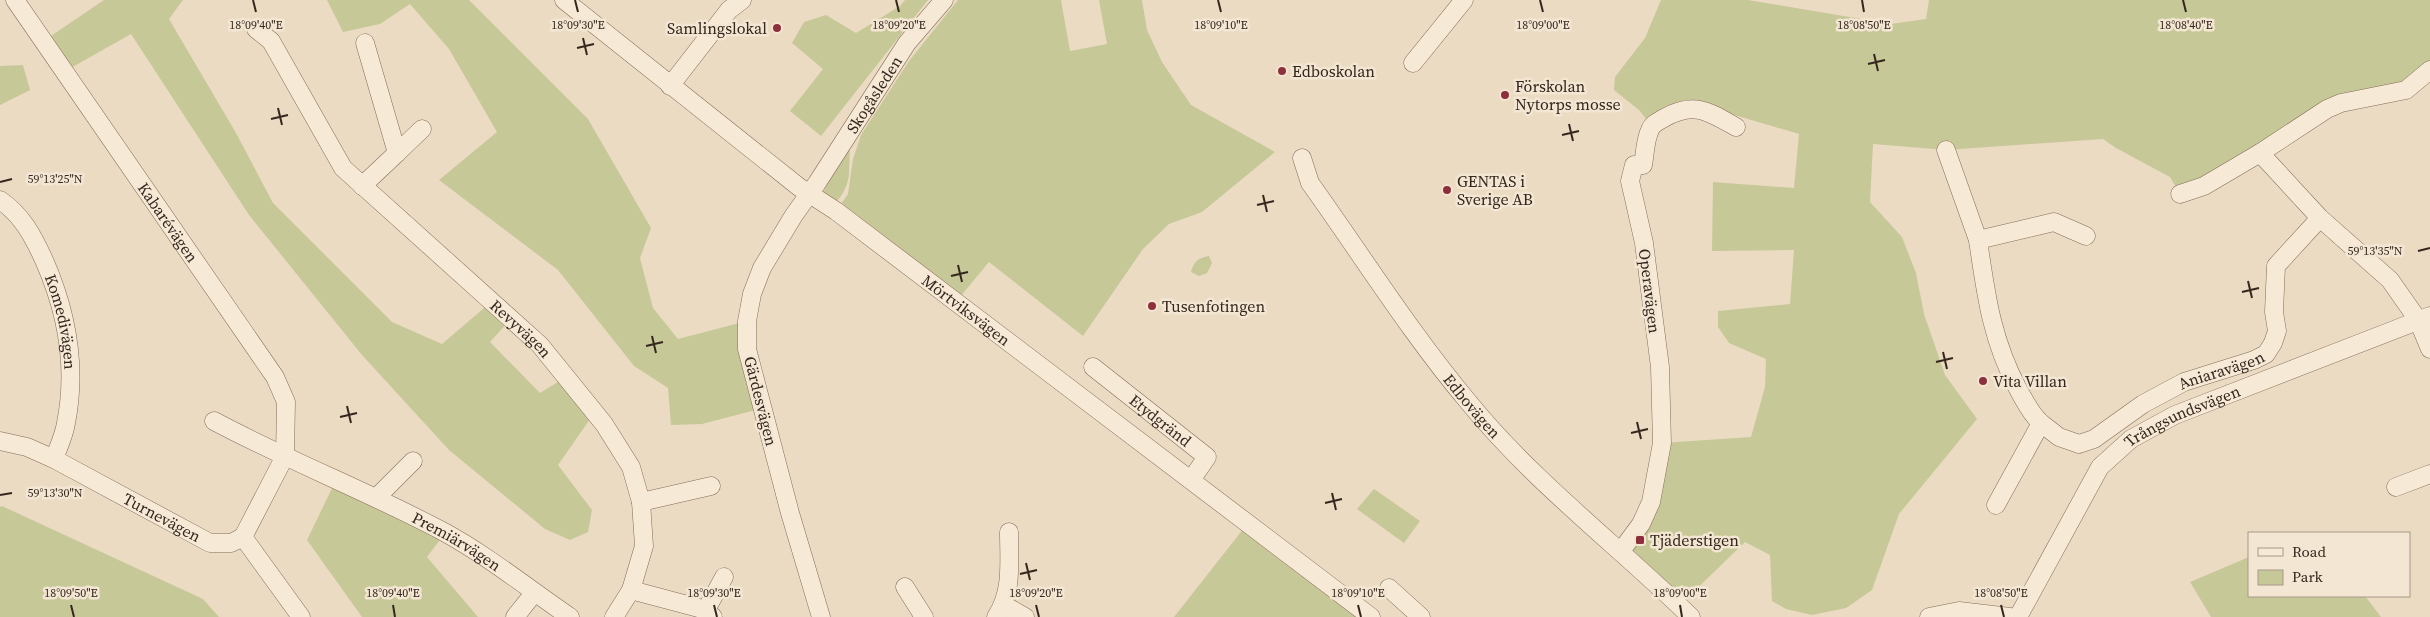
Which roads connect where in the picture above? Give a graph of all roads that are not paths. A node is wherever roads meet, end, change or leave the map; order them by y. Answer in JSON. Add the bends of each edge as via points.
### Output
{"nodes":[{"id":1,"x":15,"y":0,"type":"edge"},
{"id":2,"x":564,"y":0,"type":"edge"},
{"id":3,"x":742,"y":0,"type":"edge"},
{"id":4,"x":944,"y":0,"type":"edge"},
{"id":5,"x":1464,"y":0,"type":"edge"},
{"id":6,"x":256,"y":29,"type":"dead end"},
{"id":7,"x":365,"y":43,"type":"dead end"},
{"id":8,"x":1413,"y":63,"type":"dead end"},
{"id":9,"x":2430,"y":70,"type":"edge"},
{"id":10,"x":670,"y":86,"type":"junction"},
{"id":11,"x":1736,"y":127,"type":"dead end"},
{"id":12,"x":422,"y":130,"type":"dead end"},
{"id":13,"x":1946,"y":150,"type":"dead end"},
{"id":14,"x":2260,"y":153,"type":"junction"},
{"id":15,"x":397,"y":154,"type":"junction"},
{"id":16,"x":1302,"y":158,"type":"dead end"},
{"id":17,"x":362,"y":186,"type":"junction"},
{"id":18,"x":809,"y":194,"type":"junction"},
{"id":19,"x":2180,"y":194,"type":"dead end"},
{"id":20,"x":0,"y":200,"type":"edge"},
{"id":21,"x":2320,"y":218,"type":"junction"},
{"id":22,"x":2086,"y":236,"type":"dead end"},
{"id":23,"x":1978,"y":240,"type":"junction"},
{"id":24,"x":2424,"y":318,"type":"edge"},
{"id":25,"x":2430,"y":349,"type":"edge"},
{"id":26,"x":1093,"y":367,"type":"dead end"},
{"id":27,"x":214,"y":422,"type":"dead end"},
{"id":28,"x":2041,"y":423,"type":"junction"},
{"id":29,"x":0,"y":442,"type":"edge"},
{"id":30,"x":285,"y":456,"type":"junction"},
{"id":31,"x":54,"y":459,"type":"junction"},
{"id":32,"x":413,"y":462,"type":"dead end"},
{"id":33,"x":2430,"y":474,"type":"edge"},
{"id":34,"x":1191,"y":480,"type":"junction"},
{"id":35,"x":710,"y":486,"type":"dead end"},
{"id":36,"x":2396,"y":487,"type":"dead end"},
{"id":37,"x":376,"y":498,"type":"junction"},
{"id":38,"x":641,"y":502,"type":"junction"},
{"id":39,"x":1996,"y":505,"type":"dead end"},
{"id":40,"x":1009,"y":532,"type":"dead end"},
{"id":41,"x":243,"y":537,"type":"junction"},
{"id":42,"x":1621,"y":551,"type":"junction"},
{"id":43,"x":724,"y":577,"type":"dead end"},
{"id":44,"x":905,"y":587,"type":"dead end"},
{"id":45,"x":1389,"y":588,"type":"dead end"},
{"id":46,"x":631,"y":590,"type":"junction"},
{"id":47,"x":534,"y":593,"type":"junction"},
{"id":48,"x":1000,"y":611,"type":"edge"},
{"id":49,"x":709,"y":614,"type":"edge"},
{"id":50,"x":2020,"y":615,"type":"edge"},
{"id":51,"x":301,"y":617,"type":"edge"},
{"id":52,"x":515,"y":617,"type":"edge"},
{"id":53,"x":570,"y":617,"type":"edge"},
{"id":54,"x":614,"y":617,"type":"edge"},
{"id":55,"x":822,"y":617,"type":"edge"},
{"id":56,"x":924,"y":617,"type":"edge"},
{"id":57,"x":1026,"y":617,"type":"edge"},
{"id":58,"x":1371,"y":617,"type":"edge"},
{"id":59,"x":1421,"y":617,"type":"edge"},
{"id":60,"x":1690,"y":617,"type":"edge"},
{"id":61,"x":1929,"y":617,"type":"edge"}],
"edges":[{"from":1,"to":30,"type":"street","name":"Kabarévägen","via":[[275,377],[286,402]]},
{"from":2,"to":10,"type":"street","name":"Mörtviksvägen"},
{"from":3,"to":10,"type":"street","via":[[729,10]]},
{"from":4,"to":18,"type":"street","name":"Skogåsleden","via":[[907,43]]},
{"from":5,"to":8,"type":"street"},
{"from":6,"to":17,"type":"street","name":"Revyvägen","via":[[272,41],[342,168]]},
{"from":7,"to":15,"type":"street"},
{"from":9,"to":14,"type":"street","via":[[2406,90],[2328,108]]},
{"from":10,"to":18,"type":"street","name":"Mörtviksvägen"},
{"from":11,"to":42,"type":"street","name":"Operavägen","via":[[1712,114],[1690,108],[1672,114],[1655,123],[1650,130],[1643,165],[1634,165],[1630,181],[1644,243],[1660,367],[1662,443],[1650,502],[1641,524]]},
{"from":12,"to":15,"type":"street"},
{"from":13,"to":23,"type":"street","name":"Aniaravägen"},
{"from":14,"to":19,"type":"street","via":[[2204,186]]},
{"from":14,"to":21,"type":"street"},
{"from":15,"to":17,"type":"street"},
{"from":16,"to":42,"type":"street","name":"Edbovägen","via":[[1310,183],[1425,349],[1470,405],[1520,459]]},
{"from":17,"to":38,"type":"street","name":"Revyvägen","via":[[540,345],[604,424],[631,467]]},
{"from":18,"to":34,"type":"street","name":"Mörtviksvägen","via":[[836,211]]},
{"from":18,"to":55,"type":"street","name":"Gärdesvägen","via":[[762,268],[752,294],[747,348],[790,513]]},
{"from":20,"to":31,"type":"street","name":"Komedivägen","via":[[14,210],[33,236],[60,300],[68,336],[71,364],[66,425]]},
{"from":21,"to":24,"type":"street","via":[[2390,280]]},
{"from":21,"to":28,"type":"street","name":"Aniaravägen","via":[[2276,266],[2274,312],[2277,331],[2266,354],[2184,382],[2143,404],[2094,439],[2079,444],[2059,437]]},
{"from":22,"to":23,"type":"street","via":[[2054,222]]},
{"from":23,"to":28,"type":"street","name":"Aniaravägen","via":[[1989,313],[2006,366],[2032,415]]},
{"from":24,"to":25,"type":"street"},
{"from":24,"to":50,"type":"street","name":"Trångsundsvägen","via":[[2176,416],[2131,439],[2100,467]]},
{"from":26,"to":34,"type":"street","name":"Etydgränd","via":[[1207,457]]},
{"from":27,"to":30,"type":"street","name":"Premiärvägen"},
{"from":28,"to":39,"type":"street"},
{"from":29,"to":31,"type":"street","name":"Turnevägen","via":[[27,447]]},
{"from":30,"to":37,"type":"street","name":"Premiärvägen"},
{"from":30,"to":41,"type":"street"},
{"from":31,"to":41,"type":"street","name":"Turnevägen","via":[[210,543],[231,543]]},
{"from":32,"to":37,"type":"street"},
{"from":33,"to":36,"type":"street"},
{"from":34,"to":58,"type":"street","name":"Mörtviksvägen"},
{"from":35,"to":38,"type":"street"},
{"from":37,"to":47,"type":"street","name":"Premiärvägen","via":[[445,533]]},
{"from":38,"to":46,"type":"street","name":"Revyvägen","via":[[644,546]]},
{"from":40,"to":48,"type":"street","via":[[1009,584]]},
{"from":41,"to":51,"type":"street"},
{"from":42,"to":60,"type":"street","name":"Edbovägen"},
{"from":43,"to":49,"type":"street"},
{"from":44,"to":56,"type":"street"},
{"from":45,"to":59,"type":"street"},
{"from":46,"to":49,"type":"street"},
{"from":46,"to":54,"type":"street","name":"Revyvägen"},
{"from":47,"to":52,"type":"street"},
{"from":47,"to":53,"type":"street","name":"Premiärvägen"},
{"from":48,"to":57,"type":"street"},
{"from":50,"to":61,"type":"street","via":[[1960,611]]}]}
